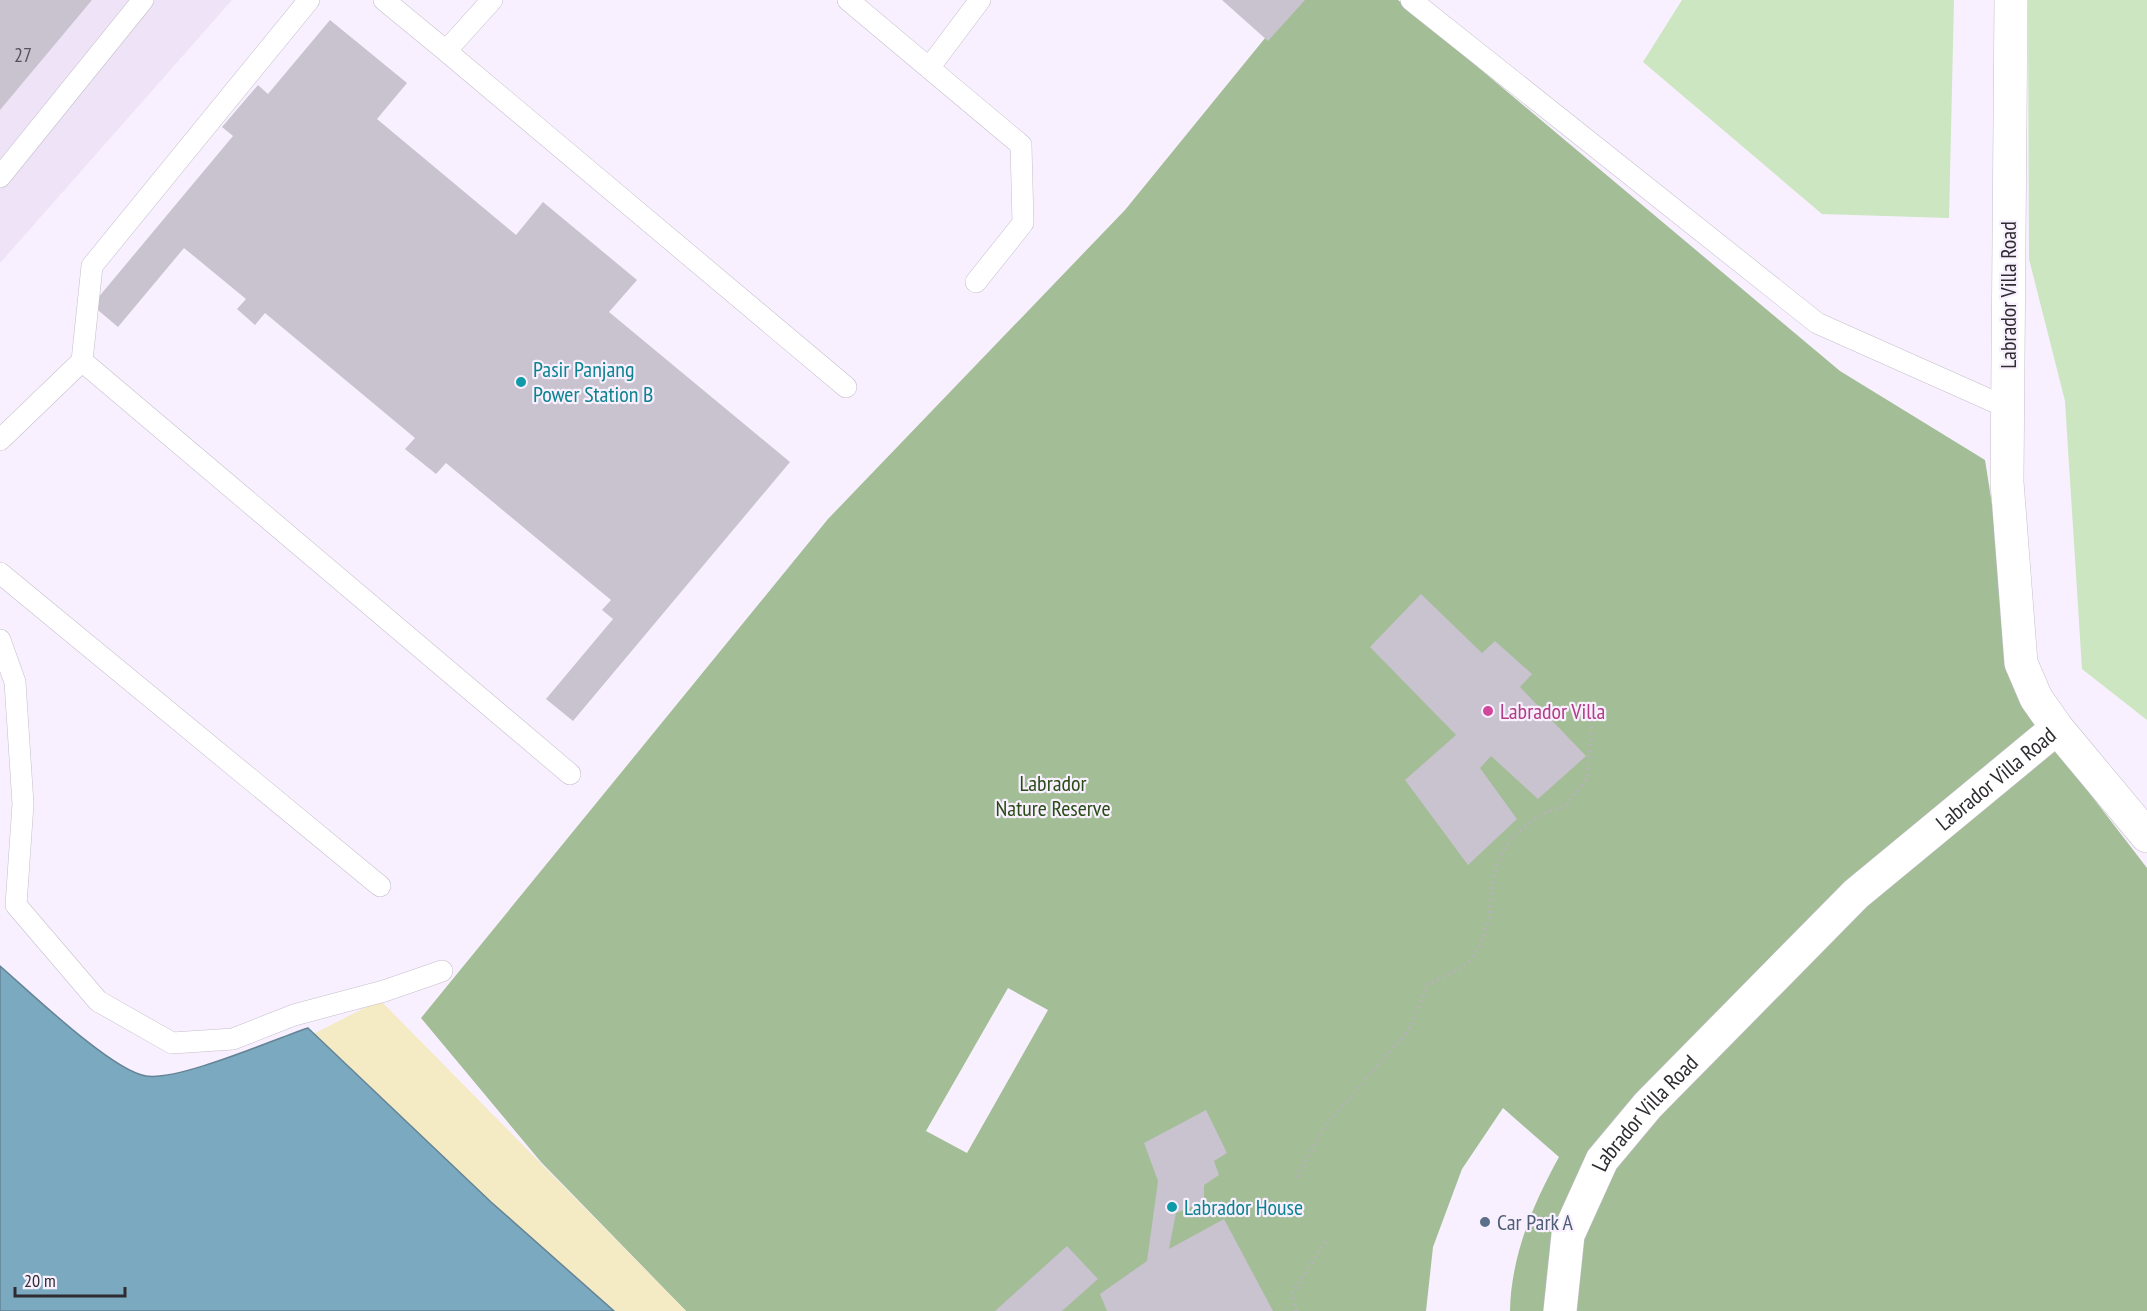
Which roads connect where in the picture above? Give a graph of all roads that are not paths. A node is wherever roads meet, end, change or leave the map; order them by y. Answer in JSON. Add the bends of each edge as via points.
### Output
{"nodes":[{"id":1,"x":143,"y":0,"type":"edge"},
{"id":2,"x":309,"y":0,"type":"edge"},
{"id":3,"x":384,"y":0,"type":"edge"},
{"id":4,"x":492,"y":0,"type":"edge"},
{"id":5,"x":848,"y":0,"type":"edge"},
{"id":6,"x":980,"y":0,"type":"edge"},
{"id":7,"x":1411,"y":0,"type":"edge"},
{"id":8,"x":2011,"y":0,"type":"edge"},
{"id":9,"x":446,"y":51,"type":"junction"},
{"id":10,"x":929,"y":68,"type":"junction"},
{"id":11,"x":0,"y":177,"type":"edge"},
{"id":12,"x":976,"y":282,"type":"dead end"},
{"id":13,"x":82,"y":361,"type":"junction"},
{"id":14,"x":846,"y":387,"type":"dead end"},
{"id":15,"x":2008,"y":408,"type":"junction"},
{"id":16,"x":0,"y":440,"type":"edge"},
{"id":17,"x":0,"y":573,"type":"edge"},
{"id":18,"x":0,"y":640,"type":"edge"},
{"id":19,"x":2057,"y":728,"type":"junction"},
{"id":20,"x":570,"y":774,"type":"dead end"},
{"id":21,"x":2147,"y":836,"type":"edge"},
{"id":22,"x":380,"y":886,"type":"dead end"},
{"id":23,"x":442,"y":971,"type":"dead end"},
{"id":24,"x":1560,"y":1311,"type":"edge"}],
"edges":[{"from":1,"to":11,"type":"lane"},
{"from":2,"to":13,"type":"lane","via":[[92,267]]},
{"from":3,"to":9,"type":"lane"},
{"from":4,"to":9,"type":"lane"},
{"from":5,"to":10,"type":"lane"},
{"from":6,"to":10,"type":"lane"},
{"from":7,"to":15,"type":"lane","via":[[1817,323]]},
{"from":8,"to":15,"type":"street","name":"Labrador Villa Road"},
{"from":9,"to":14,"type":"lane"},
{"from":10,"to":12,"type":"lane","via":[[1021,145],[1023,223]]},
{"from":13,"to":16,"type":"lane"},
{"from":13,"to":20,"type":"lane"},
{"from":15,"to":19,"type":"street","name":"Labrador Villa Road","via":[[2007,482],[2021,663],[2036,698]]},
{"from":17,"to":22,"type":"lane"},
{"from":18,"to":23,"type":"lane","via":[[15,682],[23,804],[16,905],[98,1001],[172,1043],[233,1039],[294,1015]]},
{"from":19,"to":21,"type":"street"},
{"from":19,"to":24,"type":"street","name":"Labrador Villa Road","via":[[1856,894],[1648,1105],[1602,1160],[1568,1235]]}]}
